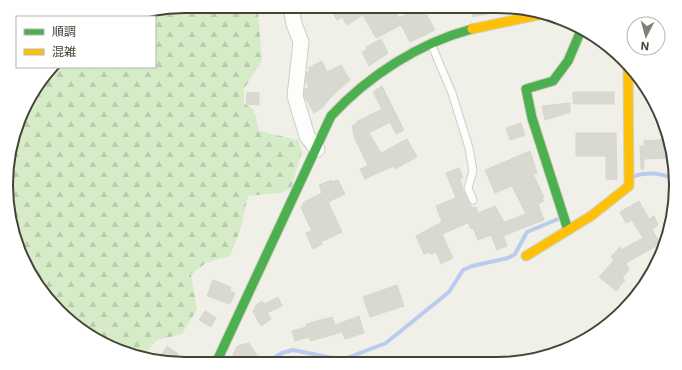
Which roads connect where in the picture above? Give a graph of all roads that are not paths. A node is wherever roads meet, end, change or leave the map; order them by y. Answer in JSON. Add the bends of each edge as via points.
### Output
{"nodes":[{"id":1,"x":292,"y":13,"type":"edge"},
{"id":2,"x":532,"y":16,"type":"edge"},
{"id":3,"x":579,"y":34,"type":"edge"},
{"id":4,"x":432,"y":44,"type":"junction"},
{"id":5,"x":628,"y":74,"type":"edge"},
{"id":6,"x":317,"y":149,"type":"junction"},
{"id":7,"x":473,"y":200,"type":"dead end"},
{"id":8,"x":568,"y":230,"type":"junction"},
{"id":9,"x":526,"y":256,"type":"dead end"},
{"id":10,"x":219,"y":357,"type":"edge"}],
"edges":[{"from":1,"to":6,"type":"street","via":[[301,42],[295,96],[307,136]]},
{"from":2,"to":4,"type":"street","via":[[468,30]]},
{"from":3,"to":8,"type":"street","via":[[568,61],[553,81],[526,89],[532,118]]},
{"from":4,"to":6,"type":"street","via":[[385,68],[346,98],[331,116]]},
{"from":4,"to":7,"type":"lane","via":[[452,93],[469,148],[473,171],[468,188]]},
{"from":5,"to":8,"type":"street","via":[[629,186],[591,216]]},
{"from":6,"to":10,"type":"street"},
{"from":8,"to":9,"type":"street"}]}
